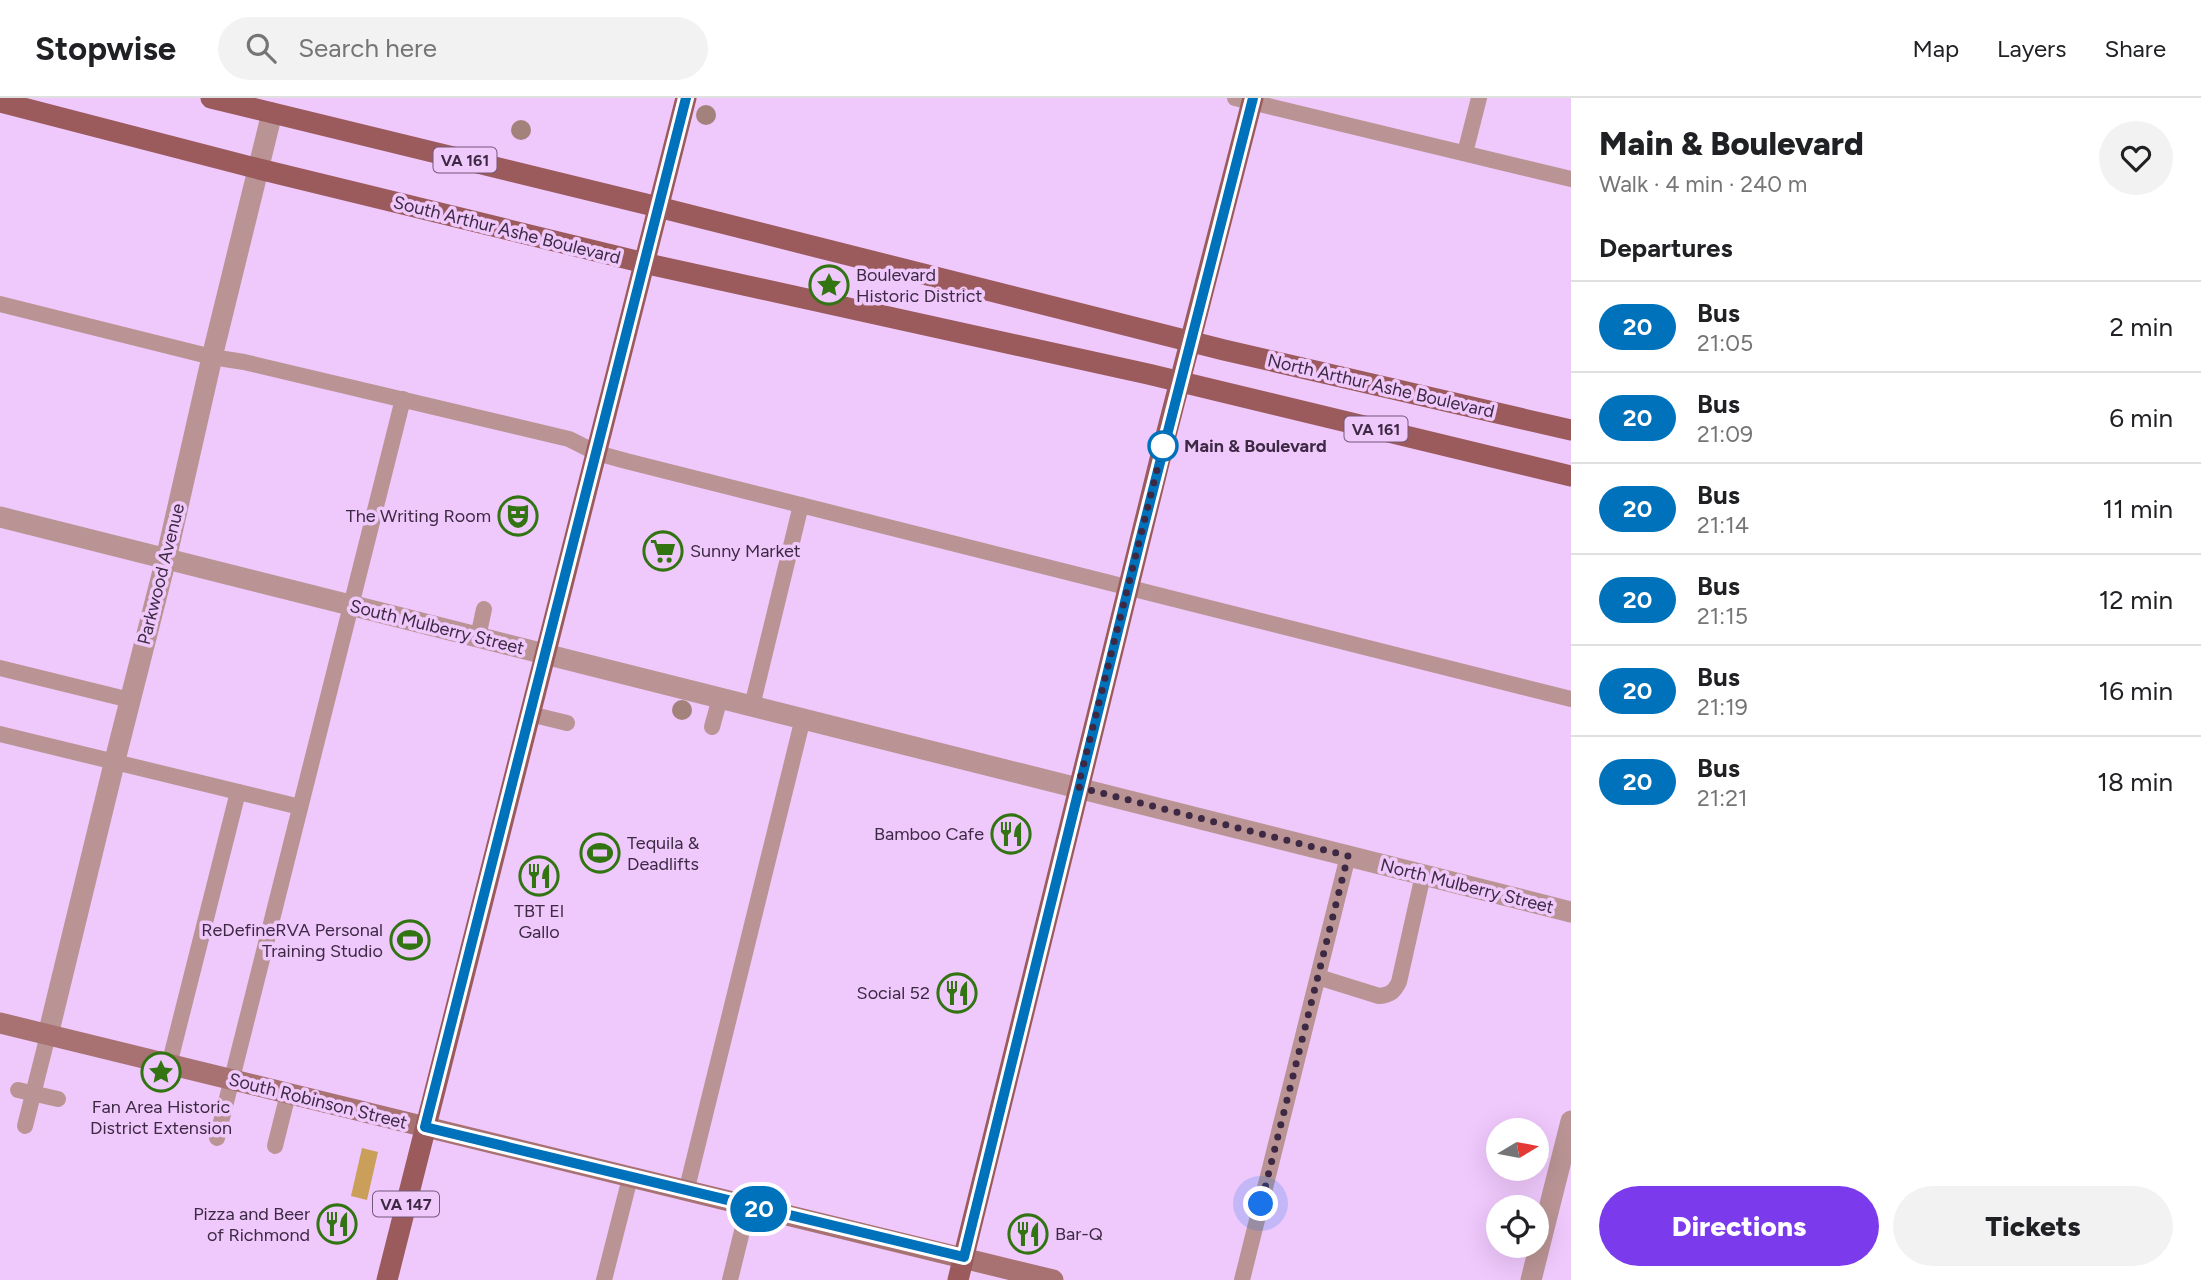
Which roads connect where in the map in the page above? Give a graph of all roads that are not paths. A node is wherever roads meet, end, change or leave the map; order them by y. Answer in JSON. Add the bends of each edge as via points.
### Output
{"nodes":[{"id":1,"x":211,"y":98,"type":"edge"},
{"id":2,"x":686,"y":98,"type":"edge"},
{"id":3,"x":1479,"y":98,"type":"edge"},
{"id":4,"x":1247,"y":99,"type":"edge"},
{"id":5,"x":0,"y":102,"type":"edge"},
{"id":6,"x":272,"y":113,"type":"junction"},
{"id":7,"x":1465,"y":153,"type":"junction"},
{"id":8,"x":259,"y":169,"type":"junction"},
{"id":9,"x":1571,"y":179,"type":"edge"},
{"id":10,"x":659,"y":207,"type":"junction"},
{"id":11,"x":644,"y":263,"type":"junction"},
{"id":12,"x":0,"y":304,"type":"edge"},
{"id":13,"x":1191,"y":341,"type":"junction"},
{"id":14,"x":212,"y":357,"type":"junction"},
{"id":15,"x":1180,"y":381,"type":"junction"},
{"id":16,"x":403,"y":400,"type":"junction"},
{"id":17,"x":1571,"y":430,"type":"edge"},
{"id":18,"x":597,"y":453,"type":"junction"},
{"id":19,"x":1571,"y":476,"type":"edge"},
{"id":20,"x":801,"y":505,"type":"junction"},
{"id":21,"x":0,"y":517,"type":"edge"},
{"id":22,"x":166,"y":559,"type":"junction"},
{"id":23,"x":1128,"y":588,"type":"junction"},
{"id":24,"x":351,"y":605,"type":"junction"},
{"id":25,"x":484,"y":609,"type":"dead end"},
{"id":26,"x":478,"y":637,"type":"junction"},
{"id":27,"x":545,"y":654,"type":"junction"},
{"id":28,"x":0,"y":668,"type":"edge"},
{"id":29,"x":720,"y":698,"type":"junction"},
{"id":30,"x":1571,"y":699,"type":"edge"},
{"id":31,"x":130,"y":700,"type":"junction"},
{"id":32,"x":752,"y":706,"type":"junction"},
{"id":33,"x":530,"y":714,"type":"junction"},
{"id":34,"x":803,"y":718,"type":"junction"},
{"id":35,"x":567,"y":723,"type":"dead end"},
{"id":36,"x":712,"y":727,"type":"dead end"},
{"id":37,"x":0,"y":734,"type":"edge"},
{"id":38,"x":114,"y":764,"type":"junction"},
{"id":39,"x":1078,"y":787,"type":"junction"},
{"id":40,"x":238,"y":792,"type":"junction"},
{"id":41,"x":300,"y":807,"type":"junction"},
{"id":42,"x":1348,"y":856,"type":"junction"},
{"id":43,"x":1423,"y":875,"type":"junction"},
{"id":44,"x":1571,"y":912,"type":"edge"},
{"id":45,"x":1318,"y":977,"type":"junction"},
{"id":46,"x":0,"y":1023,"type":"edge"},
{"id":47,"x":48,"y":1035,"type":"junction"},
{"id":48,"x":169,"y":1065,"type":"junction"},
{"id":49,"x":232,"y":1080,"type":"junction"},
{"id":50,"x":25,"y":1092,"type":"junction"},
{"id":51,"x":288,"y":1094,"type":"junction"},
{"id":52,"x":58,"y":1099,"type":"dead end"},
{"id":53,"x":1571,"y":1121,"type":"edge"},
{"id":54,"x":25,"y":1126,"type":"dead end"},
{"id":55,"x":425,"y":1127,"type":"junction"},
{"id":56,"x":217,"y":1138,"type":"dead end"},
{"id":57,"x":275,"y":1146,"type":"dead end"},
{"id":58,"x":630,"y":1178,"type":"junction"},
{"id":59,"x":686,"y":1192,"type":"junction"},
{"id":60,"x":748,"y":1207,"type":"junction"},
{"id":61,"x":964,"y":1257,"type":"junction"},
{"id":62,"x":387,"y":1280,"type":"edge"},
{"id":63,"x":604,"y":1280,"type":"edge"},
{"id":64,"x":730,"y":1280,"type":"edge"},
{"id":65,"x":958,"y":1280,"type":"edge"},
{"id":66,"x":1053,"y":1280,"type":"edge"},
{"id":67,"x":1242,"y":1280,"type":"edge"},
{"id":68,"x":1531,"y":1280,"type":"edge"}],
"edges":[{"from":1,"to":6,"type":"main road","number":"VA 161"},
{"from":2,"to":10,"type":"main road","number":"VA 147"},
{"from":3,"to":7,"type":"lane"},
{"from":4,"to":7,"type":"lane"},
{"from":4,"to":13,"type":"main road"},
{"from":5,"to":8,"type":"main road","name":"South Arthur Ashe Boulevard","number":"VA 161"},
{"from":6,"to":8,"type":"street","name":"Parkwood Avenue"},
{"from":6,"to":10,"type":"main road","number":"VA 161"},
{"from":7,"to":9,"type":"lane"},
{"from":8,"to":11,"type":"main road","name":"South Arthur Ashe Boulevard","number":"VA 161"},
{"from":8,"to":14,"type":"street","name":"Parkwood Avenue"},
{"from":10,"to":11,"type":"main road","number":"VA 147"},
{"from":10,"to":13,"type":"main road","number":"VA 161"},
{"from":11,"to":15,"type":"main road","name":"South Arthur Ashe Boulevard","number":"VA 161"},
{"from":11,"to":18,"type":"main road","number":"VA 147"},
{"from":12,"to":14,"type":"lane"},
{"from":13,"to":15,"type":"main road"},
{"from":13,"to":17,"type":"main road","name":"North Arthur Ashe Boulevard","number":"VA 161"},
{"from":14,"to":16,"type":"lane"},
{"from":14,"to":22,"type":"street","name":"Parkwood Avenue"},
{"from":15,"to":19,"type":"main road","number":"VA 161"},
{"from":15,"to":23,"type":"main road"},
{"from":16,"to":18,"type":"lane","via":[[569,439]]},
{"from":16,"to":24,"type":"lane"},
{"from":18,"to":20,"type":"lane"},
{"from":18,"to":27,"type":"main road","number":"VA 147"},
{"from":20,"to":23,"type":"lane"},
{"from":20,"to":32,"type":"lane"},
{"from":21,"to":22,"type":"street","name":"South Mulberry Street"},
{"from":22,"to":24,"type":"street","name":"South Mulberry Street"},
{"from":22,"to":31,"type":"street","name":"Parkwood Avenue"},
{"from":23,"to":30,"type":"lane"},
{"from":23,"to":39,"type":"main road"},
{"from":24,"to":26,"type":"street","name":"South Mulberry Street"},
{"from":24,"to":41,"type":"lane"},
{"from":25,"to":26,"type":"lane"},
{"from":26,"to":27,"type":"street","name":"South Mulberry Street"},
{"from":27,"to":29,"type":"street","name":"South Mulberry Street"},
{"from":27,"to":33,"type":"main road","number":"VA 147"},
{"from":28,"to":31,"type":"lane"},
{"from":29,"to":32,"type":"street","name":"South Mulberry Street"},
{"from":29,"to":36,"type":"lane"},
{"from":31,"to":38,"type":"street","name":"Parkwood Avenue"},
{"from":32,"to":34,"type":"street","name":"South Mulberry Street"},
{"from":33,"to":35,"type":"lane"},
{"from":33,"to":55,"type":"main road","number":"VA 147"},
{"from":34,"to":39,"type":"street","name":"South Mulberry Street"},
{"from":34,"to":59,"type":"lane"},
{"from":37,"to":38,"type":"lane"},
{"from":38,"to":40,"type":"lane"},
{"from":38,"to":47,"type":"street","name":"Parkwood Avenue"},
{"from":39,"to":42,"type":"street","name":"North Mulberry Street"},
{"from":39,"to":61,"type":"main road"},
{"from":40,"to":41,"type":"lane"},
{"from":40,"to":48,"type":"lane"},
{"from":41,"to":49,"type":"lane"},
{"from":42,"to":43,"type":"street","name":"North Mulberry Street"},
{"from":42,"to":45,"type":"lane"},
{"from":43,"to":44,"type":"street","name":"North Mulberry Street"},
{"from":43,"to":45,"type":"lane","via":[[1395,990],[1379,996]]},
{"from":45,"to":67,"type":"lane"},
{"from":46,"to":47,"type":"street","name":"South Robinson Street"},
{"from":47,"to":48,"type":"street","name":"South Robinson Street"},
{"from":47,"to":50,"type":"lane"},
{"from":48,"to":49,"type":"street","name":"South Robinson Street"},
{"from":49,"to":51,"type":"street","name":"South Robinson Street"},
{"from":49,"to":56,"type":"lane"},
{"from":50,"to":52,"type":"lane"},
{"from":50,"to":54,"type":"lane"},
{"from":51,"to":55,"type":"street","name":"South Robinson Street"},
{"from":51,"to":57,"type":"lane"},
{"from":53,"to":68,"type":"street"},
{"from":55,"to":58,"type":"street","name":"South Robinson Street"},
{"from":55,"to":62,"type":"main road","number":"VA 147"},
{"from":58,"to":59,"type":"street","name":"South Robinson Street"},
{"from":58,"to":63,"type":"lane"},
{"from":59,"to":60,"type":"street","name":"South Robinson Street"},
{"from":60,"to":61,"type":"street","name":"South Robinson Street"},
{"from":60,"to":64,"type":"lane"},
{"from":61,"to":65,"type":"main road"},
{"from":61,"to":66,"type":"street","name":"South Robinson Street"}]}
